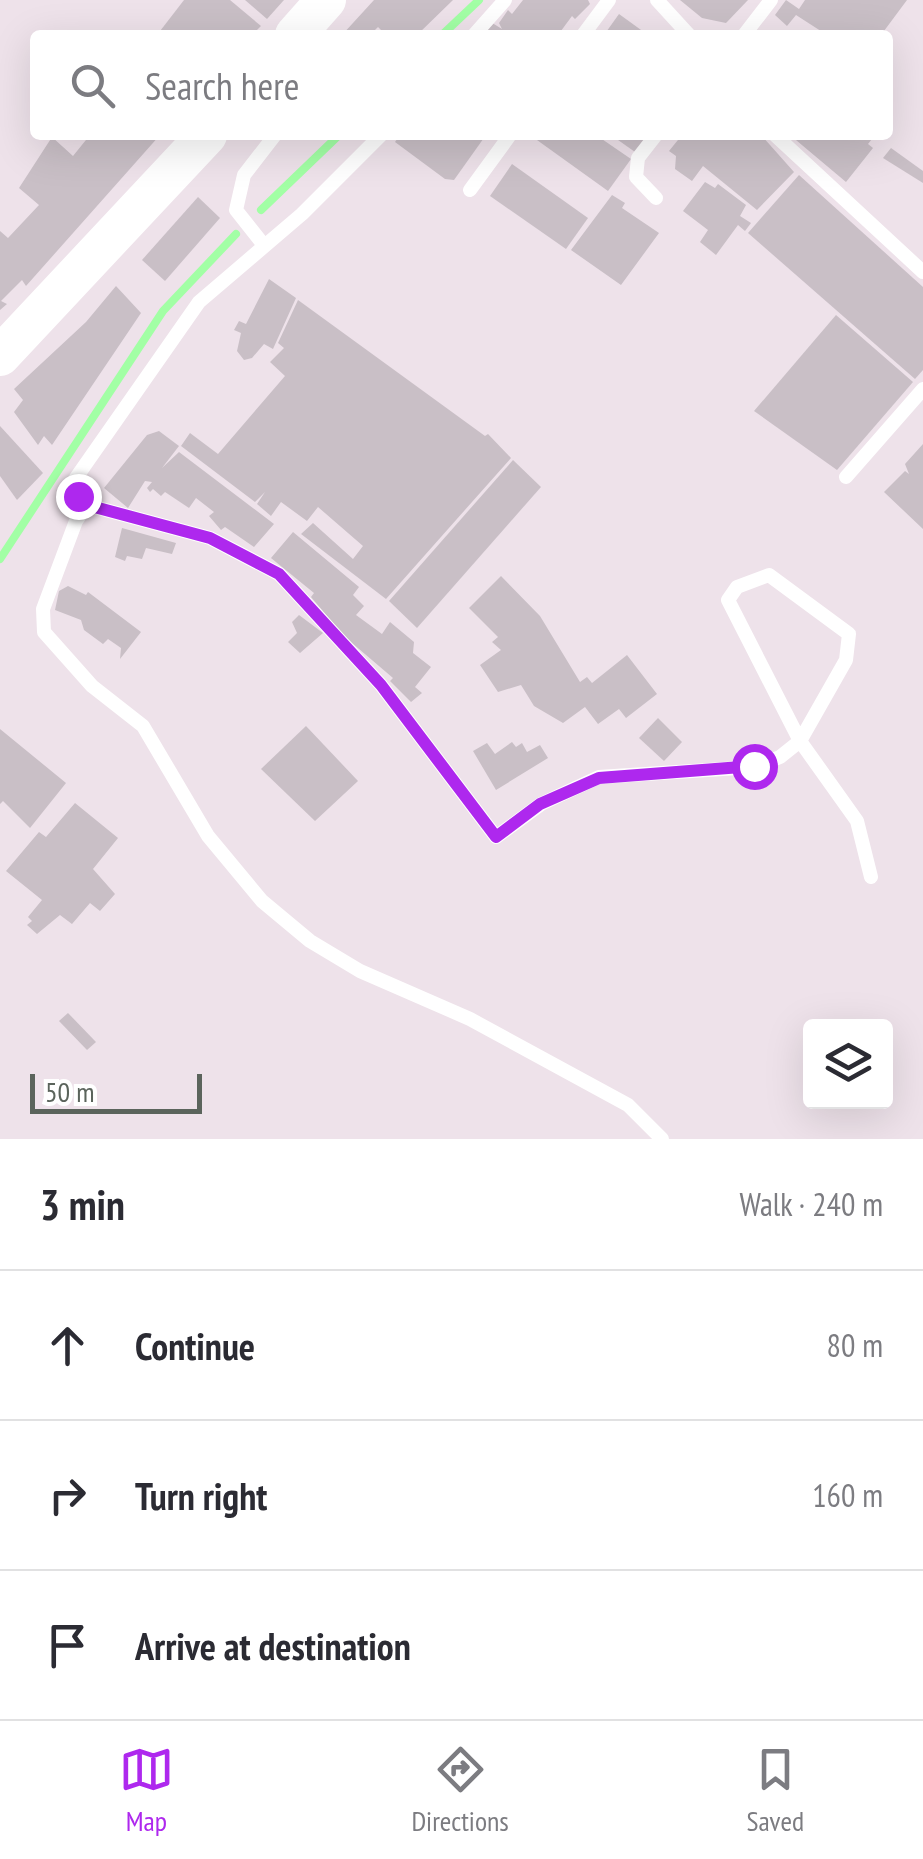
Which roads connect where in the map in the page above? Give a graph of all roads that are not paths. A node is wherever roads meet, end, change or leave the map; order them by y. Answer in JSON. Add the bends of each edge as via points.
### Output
{"nodes":[{"id":1,"x":326,"y":0,"type":"edge"},
{"id":2,"x":506,"y":0,"type":"edge"},
{"id":3,"x":609,"y":0,"type":"edge"},
{"id":4,"x":657,"y":0,"type":"edge"},
{"id":5,"x":770,"y":0,"type":"edge"},
{"id":6,"x":300,"y":30,"type":"edge"},
{"id":7,"x":479,"y":30,"type":"edge"},
{"id":8,"x":588,"y":30,"type":"edge"},
{"id":9,"x":684,"y":30,"type":"edge"},
{"id":10,"x":748,"y":30,"type":"edge"},
{"id":11,"x":202,"y":140,"type":"edge"},
{"id":12,"x":272,"y":140,"type":"edge"},
{"id":13,"x":376,"y":140,"type":"edge"},
{"id":14,"x":506,"y":140,"type":"edge"},
{"id":15,"x":652,"y":140,"type":"edge"},
{"id":16,"x":780,"y":140,"type":"edge"},
{"id":17,"x":470,"y":190,"type":"dead end"},
{"id":18,"x":656,"y":198,"type":"dead end"},
{"id":19,"x":262,"y":244,"type":"junction"},
{"id":20,"x":923,"y":272,"type":"edge"},
{"id":21,"x":0,"y":356,"type":"edge"},
{"id":22,"x":923,"y":390,"type":"edge"},
{"id":23,"x":846,"y":477,"type":"dead end"},
{"id":24,"x":87,"y":505,"type":"junction"},
{"id":25,"x":800,"y":741,"type":"junction"},
{"id":26,"x":871,"y":877,"type":"dead end"},
{"id":27,"x":662,"y":1139,"type":"edge"}],
"edges":[{"from":1,"to":6,"type":"main road"},
{"from":2,"to":7,"type":"lane"},
{"from":3,"to":8,"type":"lane"},
{"from":4,"to":9,"type":"lane"},
{"from":5,"to":10,"type":"lane"},
{"from":11,"to":21,"type":"main road"},
{"from":12,"to":19,"type":"lane","via":[[244,175],[236,210]]},
{"from":13,"to":19,"type":"lane"},
{"from":14,"to":17,"type":"lane"},
{"from":15,"to":18,"type":"lane","via":[[638,158],[636,176]]},
{"from":16,"to":20,"type":"lane"},
{"from":19,"to":24,"type":"lane","via":[[198,302],[71,485]]},
{"from":22,"to":23,"type":"lane"},
{"from":24,"to":25,"type":"lane","via":[[210,538],[279,574],[381,685],[496,837],[540,804],[599,778],[754,766]]},
{"from":24,"to":27,"type":"lane","via":[[43,609],[44,632],[92,686],[143,726],[208,836],[262,900],[310,942],[360,972],[470,1019],[628,1105]]},
{"from":25,"to":25,"type":"lane","via":[[728,600],[737,587],[769,576],[849,634],[846,660]]},
{"from":25,"to":26,"type":"lane","via":[[857,821]]}]}
